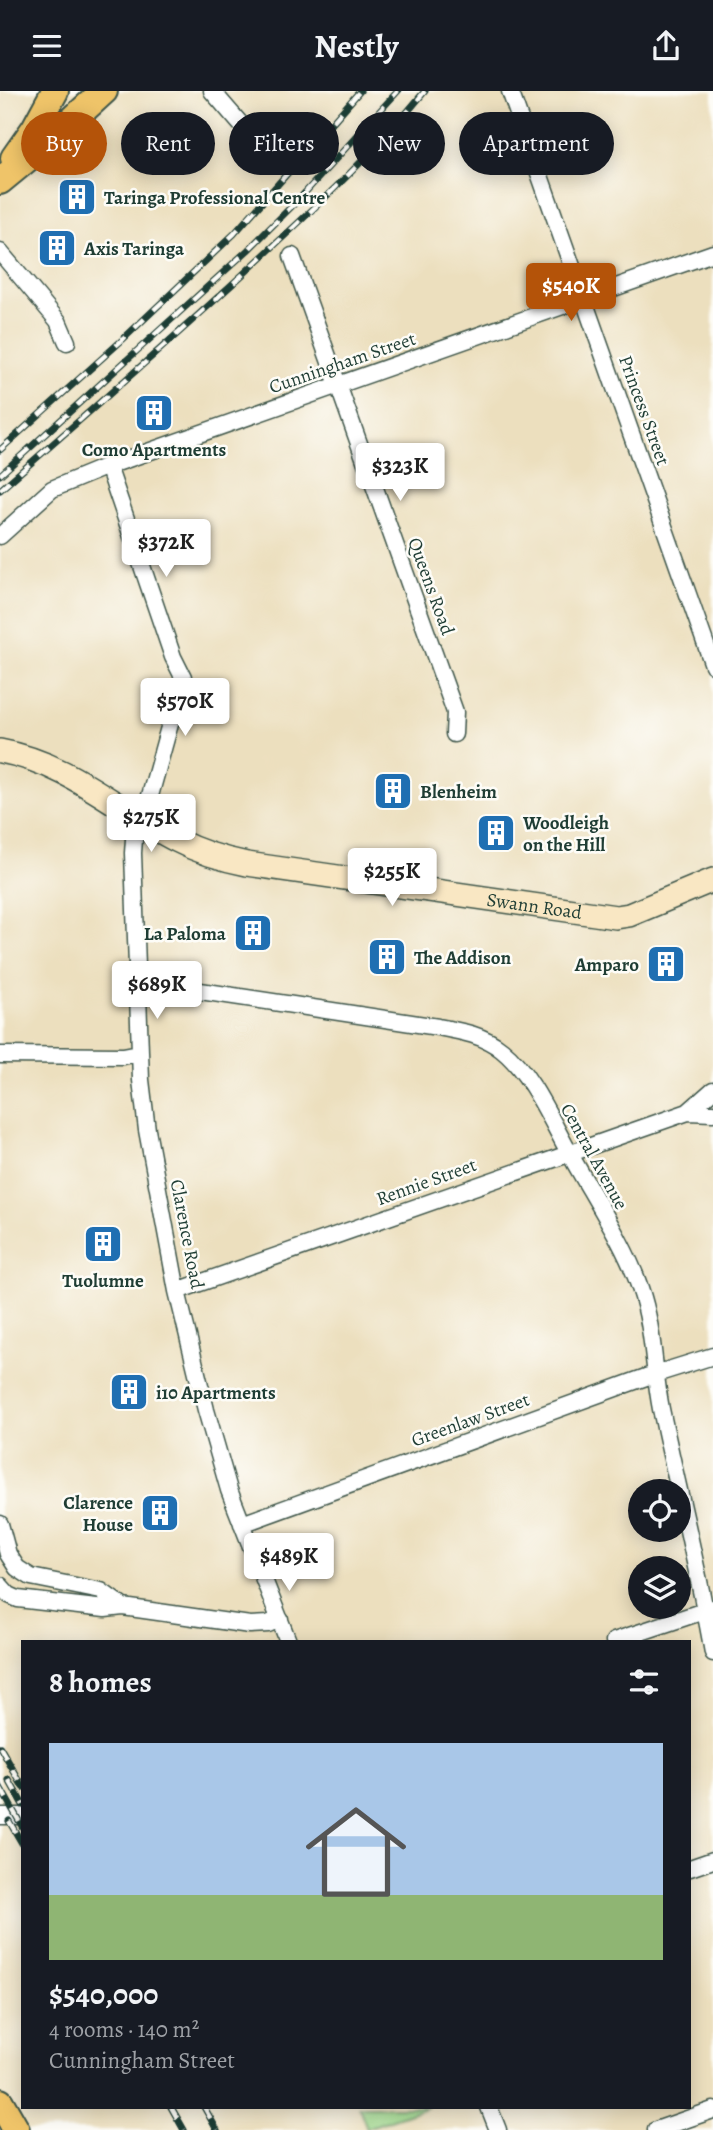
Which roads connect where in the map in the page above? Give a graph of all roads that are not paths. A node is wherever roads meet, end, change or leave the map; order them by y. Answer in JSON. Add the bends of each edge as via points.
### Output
{"nodes":[{"id":1,"x":55,"y":91,"type":"edge"},
{"id":2,"x":104,"y":91,"type":"edge"},
{"id":3,"x":212,"y":91,"type":"edge"},
{"id":4,"x":510,"y":91,"type":"edge"},
{"id":5,"x":230,"y":112,"type":"edge"},
{"id":6,"x":0,"y":178,"type":"edge"},
{"id":7,"x":0,"y":252,"type":"edge"},
{"id":8,"x":713,"y":253,"type":"edge"},
{"id":9,"x":292,"y":256,"type":"dead end"},
{"id":10,"x":583,"y":299,"type":"junction"},
{"id":11,"x":67,"y":342,"type":"dead end"},
{"id":12,"x":338,"y":385,"type":"junction"},
{"id":13,"x":108,"y":466,"type":"junction"},
{"id":14,"x":0,"y":536,"type":"edge"},
{"id":15,"x":713,"y":665,"type":"edge"},
{"id":16,"x":454,"y":734,"type":"dead end"},
{"id":17,"x":0,"y":751,"type":"edge"},
{"id":18,"x":143,"y":819,"type":"junction"},
{"id":19,"x":713,"y":880,"type":"edge"},
{"id":20,"x":139,"y":989,"type":"junction"},
{"id":21,"x":139,"y":1053,"type":"junction"},
{"id":22,"x":0,"y":1055,"type":"edge"},
{"id":23,"x":713,"y":1090,"type":"edge"},
{"id":24,"x":688,"y":1112,"type":"junction"},
{"id":25,"x":713,"y":1112,"type":"edge"},
{"id":26,"x":569,"y":1153,"type":"junction"},
{"id":27,"x":177,"y":1291,"type":"junction"},
{"id":28,"x":713,"y":1356,"type":"edge"},
{"id":29,"x":657,"y":1374,"type":"junction"},
{"id":30,"x":0,"y":1524,"type":"edge"},
{"id":31,"x":242,"y":1524,"type":"junction"},
{"id":32,"x":0,"y":1585,"type":"edge"},
{"id":33,"x":123,"y":1607,"type":"junction"},
{"id":34,"x":709,"y":1609,"type":"edge"},
{"id":35,"x":279,"y":1619,"type":"junction"},
{"id":36,"x":288,"y":1640,"type":"edge"},
{"id":37,"x":617,"y":1640,"type":"edge"},
{"id":38,"x":713,"y":1653,"type":"edge"},
{"id":39,"x":0,"y":1816,"type":"edge"},
{"id":40,"x":21,"y":1816,"type":"edge"},
{"id":41,"x":713,"y":1860,"type":"edge"},
{"id":42,"x":691,"y":1868,"type":"edge"},
{"id":43,"x":0,"y":2102,"type":"edge"},
{"id":44,"x":481,"y":2109,"type":"edge"},
{"id":45,"x":490,"y":2109,"type":"edge"},
{"id":46,"x":713,"y":2110,"type":"edge"},
{"id":47,"x":16,"y":2130,"type":"edge"},
{"id":48,"x":486,"y":2130,"type":"edge"},
{"id":49,"x":498,"y":2130,"type":"edge"},
{"id":50,"x":656,"y":2130,"type":"edge"}],
"edges":[{"from":1,"to":6,"type":"main road"},
{"from":2,"to":6,"type":"main road"},
{"from":3,"to":5,"type":"street"},
{"from":4,"to":10,"type":"street","name":"Princess Street"},
{"from":7,"to":11,"type":"street","via":[[58,321]]},
{"from":8,"to":10,"type":"street","name":"Cunningham Street"},
{"from":9,"to":12,"type":"street","name":"Queens Road"},
{"from":10,"to":12,"type":"street","name":"Cunningham Street"},
{"from":10,"to":15,"type":"street","name":"Princess Street"},
{"from":12,"to":13,"type":"street","name":"Cunningham Street"},
{"from":12,"to":16,"type":"street","name":"Queens Road","via":[[455,712]]},
{"from":13,"to":14,"type":"street","name":"Cunningham Street","via":[[52,489]]},
{"from":13,"to":18,"type":"street","name":"Clarence Road","via":[[183,677]]},
{"from":17,"to":18,"type":"main road","name":"Swann Road","via":[[42,761]]},
{"from":18,"to":19,"type":"main road","name":"Swann Road","via":[[193,848],[247,864],[616,916],[629,915]]},
{"from":18,"to":20,"type":"street","name":"Clarence Road","via":[[133,853]]},
{"from":20,"to":21,"type":"street","name":"Clarence Road"},
{"from":20,"to":26,"type":"street","name":"Central Avenue","via":[[187,989],[477,1036],[499,1047],[517,1064]]},
{"from":21,"to":22,"type":"street"},
{"from":21,"to":27,"type":"street","name":"Clarence Road","via":[[146,1130]]},
{"from":23,"to":24,"type":"street","name":"Rennie Street"},
{"from":24,"to":25,"type":"street","name":"Rennie Street"},
{"from":24,"to":26,"type":"street","name":"Rennie Street"},
{"from":26,"to":27,"type":"street","name":"Rennie Street"},
{"from":26,"to":29,"type":"street","name":"Central Avenue","via":[[639,1285]]},
{"from":27,"to":31,"type":"street","name":"Clarence Road","via":[[209,1423]]},
{"from":28,"to":29,"type":"street","name":"Greenlaw Street"},
{"from":29,"to":31,"type":"street","name":"Greenlaw Street"},
{"from":29,"to":34,"type":"street","name":"Central Avenue"},
{"from":30,"to":33,"type":"street","via":[[17,1568],[31,1577],[102,1591]]},
{"from":31,"to":35,"type":"street","name":"Clarence Road"},
{"from":32,"to":33,"type":"street","via":[[18,1599]]},
{"from":33,"to":35,"type":"street","via":[[250,1625]]},
{"from":34,"to":37,"type":"street"},
{"from":34,"to":38,"type":"street","name":"Central Avenue"},
{"from":35,"to":36,"type":"street","name":"Clarence Road"},
{"from":39,"to":40,"type":"street"},
{"from":41,"to":42,"type":"street"},
{"from":43,"to":47,"type":"main road"},
{"from":44,"to":48,"type":"street"},
{"from":45,"to":49,"type":"street"},
{"from":46,"to":50,"type":"street"}]}
